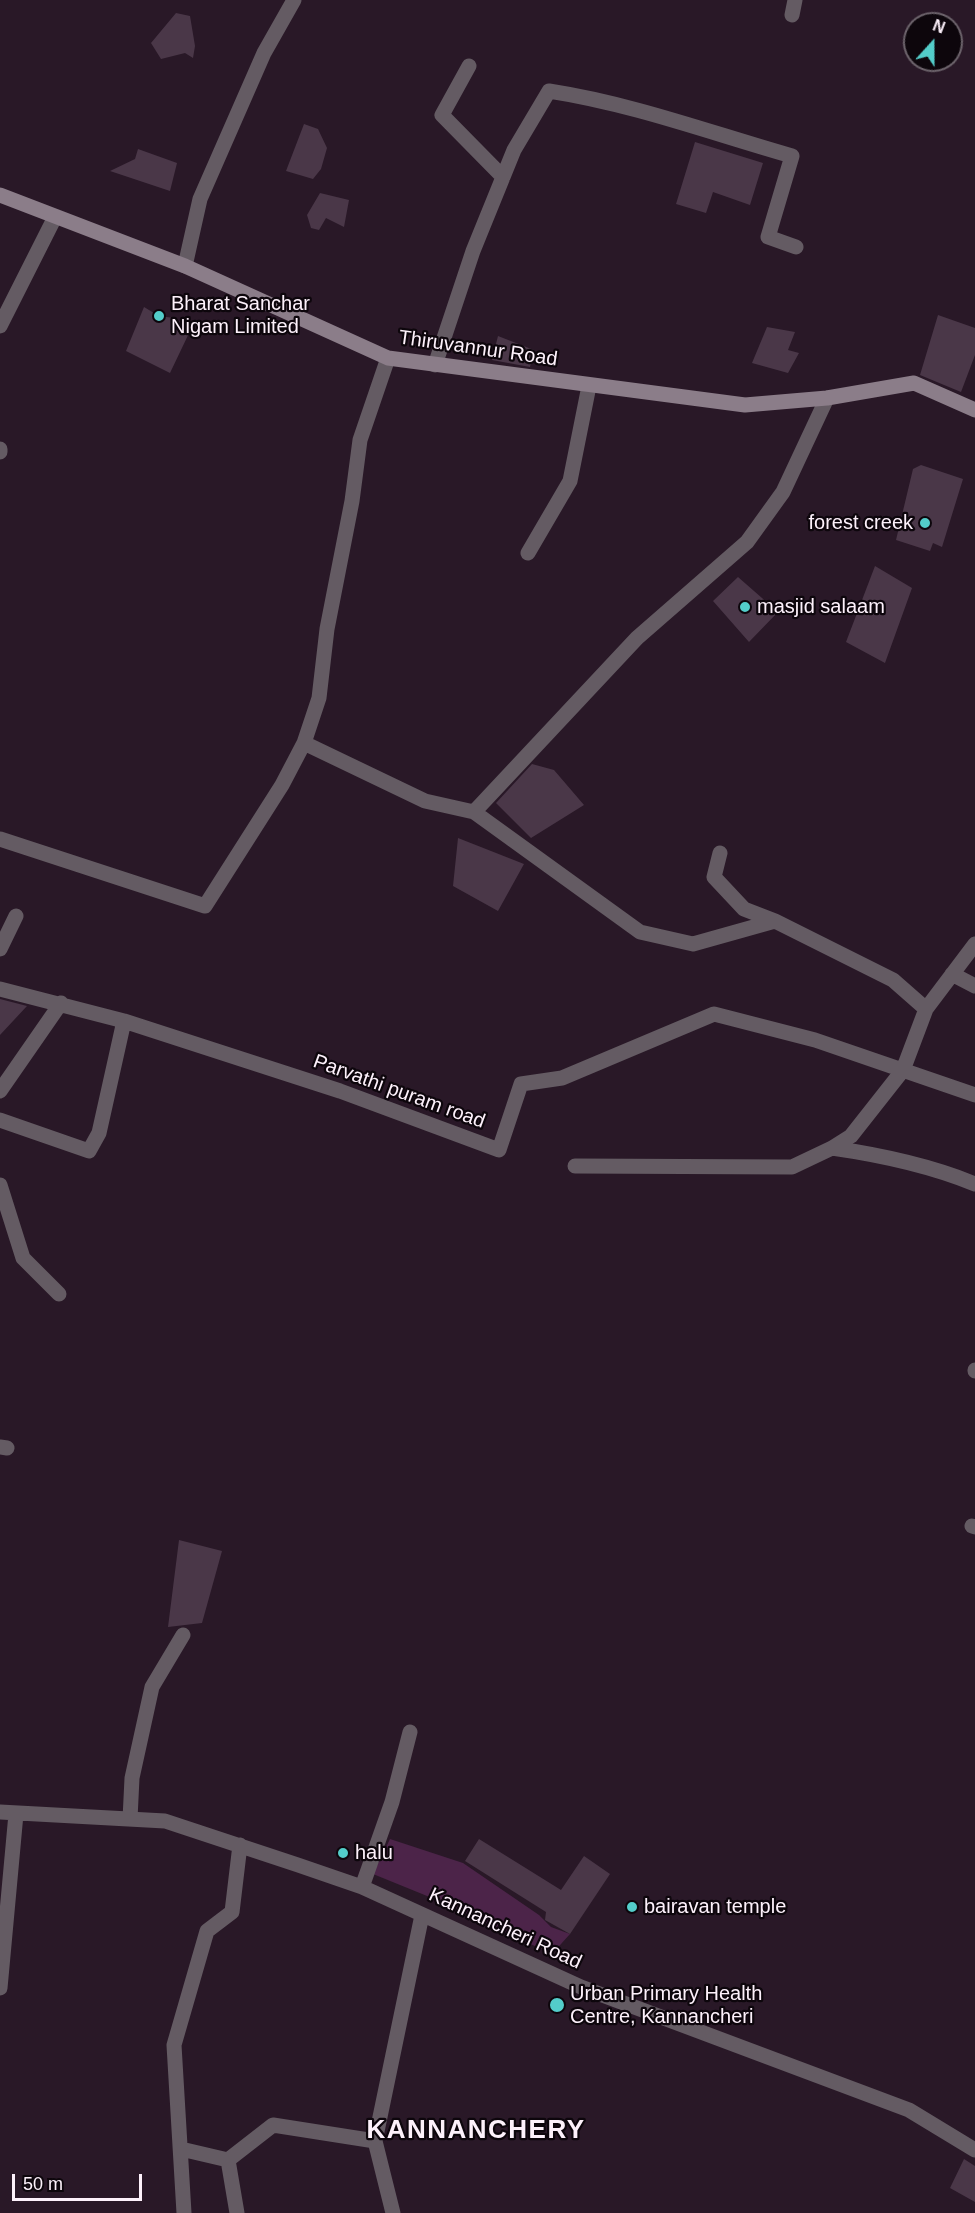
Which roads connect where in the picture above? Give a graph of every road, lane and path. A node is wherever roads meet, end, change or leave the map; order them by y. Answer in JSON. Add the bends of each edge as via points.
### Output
{"nodes":[{"id":1,"x":294,"y":0,"type":"edge"},
{"id":2,"x":469,"y":66,"type":"dead end"},
{"id":3,"x":503,"y":177,"type":"junction"},
{"id":4,"x":0,"y":195,"type":"edge"},
{"id":5,"x":55,"y":216,"type":"junction"},
{"id":6,"x":796,"y":247,"type":"dead end"},
{"id":7,"x":185,"y":266,"type":"junction"},
{"id":8,"x":0,"y":326,"type":"edge"},
{"id":9,"x":388,"y":358,"type":"junction"},
{"id":10,"x":435,"y":365,"type":"junction"},
{"id":11,"x":590,"y":386,"type":"junction"},
{"id":12,"x":827,"y":398,"type":"junction"},
{"id":13,"x":975,"y":410,"type":"edge"},
{"id":14,"x":528,"y":553,"type":"dead end"},
{"id":15,"x":304,"y":743,"type":"junction"},
{"id":16,"x":474,"y":812,"type":"junction"},
{"id":17,"x":0,"y":839,"type":"edge"},
{"id":18,"x":720,"y":853,"type":"dead end"},
{"id":19,"x":16,"y":916,"type":"dead end"},
{"id":20,"x":775,"y":921,"type":"junction"},
{"id":21,"x":975,"y":944,"type":"edge"},
{"id":22,"x":0,"y":949,"type":"edge"},
{"id":23,"x":952,"y":974,"type":"junction"},
{"id":24,"x":975,"y":986,"type":"edge"},
{"id":25,"x":0,"y":989,"type":"edge"},
{"id":26,"x":61,"y":1004,"type":"junction"},
{"id":27,"x":926,"y":1009,"type":"junction"},
{"id":28,"x":124,"y":1021,"type":"junction"},
{"id":29,"x":903,"y":1070,"type":"junction"},
{"id":30,"x":0,"y":1091,"type":"edge"},
{"id":31,"x":975,"y":1095,"type":"edge"},
{"id":32,"x":0,"y":1120,"type":"edge"},
{"id":33,"x":832,"y":1148,"type":"junction"},
{"id":34,"x":575,"y":1166,"type":"dead end"},
{"id":35,"x":975,"y":1184,"type":"edge"},
{"id":36,"x":0,"y":1185,"type":"edge"},
{"id":37,"x":60,"y":1294,"type":"dead end"},
{"id":38,"x":183,"y":1635,"type":"dead end"},
{"id":39,"x":410,"y":1732,"type":"dead end"},
{"id":40,"x":0,"y":1812,"type":"edge"},
{"id":41,"x":16,"y":1814,"type":"junction"},
{"id":42,"x":130,"y":1819,"type":"junction"},
{"id":43,"x":240,"y":1845,"type":"junction"},
{"id":44,"x":362,"y":1887,"type":"junction"},
{"id":45,"x":422,"y":1915,"type":"junction"},
{"id":46,"x":0,"y":1988,"type":"edge"},
{"id":47,"x":375,"y":2141,"type":"junction"},
{"id":48,"x":181,"y":2149,"type":"junction"},
{"id":49,"x":975,"y":2150,"type":"edge"},
{"id":50,"x":228,"y":2160,"type":"junction"},
{"id":51,"x":184,"y":2213,"type":"edge"},
{"id":52,"x":237,"y":2213,"type":"edge"},
{"id":53,"x":393,"y":2213,"type":"edge"}],
"edges":[{"from":1,"to":7,"type":"street","via":[[264,53],[200,199]]},
{"from":2,"to":3,"type":"street","via":[[442,115]]},
{"from":3,"to":6,"type":"street","via":[[514,150],[549,91],[585,97],[688,123],[792,156],[768,237]]},
{"from":3,"to":10,"type":"street","via":[[473,251]]},
{"from":4,"to":5,"type":"street","name":"Thiruvannur Road"},
{"from":5,"to":7,"type":"street","name":"Thiruvannur Road"},
{"from":5,"to":8,"type":"street"},
{"from":7,"to":9,"type":"street","name":"Thiruvannur Road"},
{"from":9,"to":10,"type":"street","name":"Thiruvannur Road"},
{"from":9,"to":15,"type":"street","via":[[360,440],[327,629],[320,698]]},
{"from":10,"to":11,"type":"street","name":"Thiruvannur Road"},
{"from":11,"to":12,"type":"street","name":"Thiruvannur Road","via":[[745,405]]},
{"from":11,"to":14,"type":"street","via":[[570,481]]},
{"from":12,"to":13,"type":"street","name":"Thiruvannur Road","via":[[914,383]]},
{"from":12,"to":16,"type":"street","via":[[783,492],[747,542],[638,638]]},
{"from":15,"to":16,"type":"street","via":[[425,801]]},
{"from":15,"to":17,"type":"street","via":[[205,906]]},
{"from":16,"to":20,"type":"street","via":[[640,932],[693,944]]},
{"from":18,"to":20,"type":"street","via":[[714,878],[744,909]]},
{"from":19,"to":22,"type":"street"},
{"from":20,"to":27,"type":"street","via":[[893,980]]},
{"from":21,"to":23,"type":"street"},
{"from":23,"to":24,"type":"street"},
{"from":23,"to":27,"type":"street"},
{"from":25,"to":26,"type":"street","name":"Parvathi puram road"},
{"from":26,"to":28,"type":"street","name":"Parvathi puram road"},
{"from":26,"to":30,"type":"street"},
{"from":27,"to":29,"type":"street"},
{"from":28,"to":29,"type":"street","name":"Parvathi puram road","via":[[340,1091],[499,1150],[521,1084],[562,1078],[714,1014],[815,1040]]},
{"from":28,"to":32,"type":"street","via":[[99,1132],[89,1151]]},
{"from":29,"to":31,"type":"street","name":"Parvathi puram road"},
{"from":29,"to":33,"type":"street","via":[[851,1136]]},
{"from":33,"to":34,"type":"street","via":[[792,1167]]},
{"from":33,"to":35,"type":"street","via":[[936,1169]]},
{"from":36,"to":37,"type":"street","via":[[23,1258]]},
{"from":38,"to":42,"type":"street","via":[[152,1687],[132,1778]]},
{"from":39,"to":44,"type":"street","via":[[392,1802]]},
{"from":40,"to":41,"type":"street","name":"Kannancheri Road"},
{"from":41,"to":42,"type":"street","name":"Kannancheri Road"},
{"from":41,"to":46,"type":"street"},
{"from":42,"to":43,"type":"street","name":"Kannancheri Road","via":[[165,1821]]},
{"from":43,"to":44,"type":"street","name":"Kannancheri Road"},
{"from":43,"to":48,"type":"street","via":[[232,1911],[207,1931],[174,2044]]},
{"from":44,"to":45,"type":"street","name":"Kannancheri Road"},
{"from":45,"to":47,"type":"street"},
{"from":45,"to":49,"type":"street","name":"Kannancheri Road","via":[[581,1987],[909,2110]]},
{"from":47,"to":50,"type":"street","via":[[273,2125]]},
{"from":47,"to":53,"type":"street"},
{"from":48,"to":50,"type":"street"},
{"from":48,"to":51,"type":"street"},
{"from":50,"to":52,"type":"street"}]}
